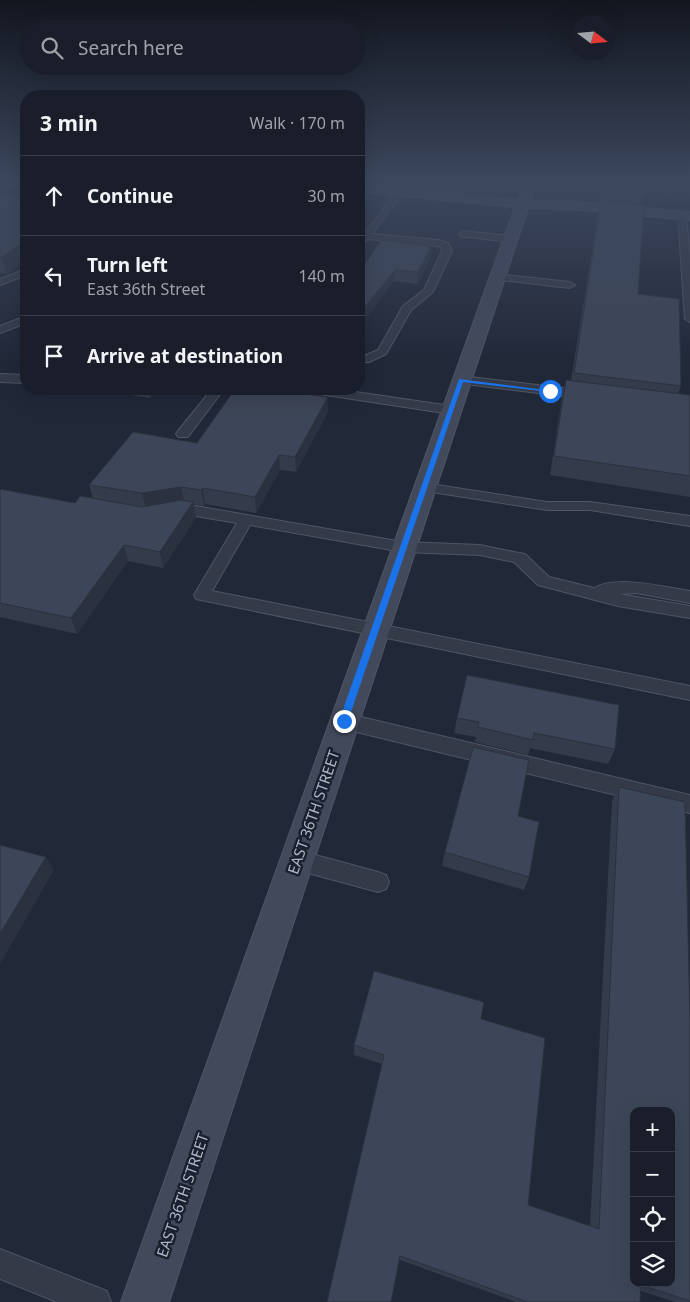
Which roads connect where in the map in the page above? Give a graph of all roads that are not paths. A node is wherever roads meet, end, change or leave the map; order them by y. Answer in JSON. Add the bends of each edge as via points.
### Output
{"nodes":[{"id":1,"x":407,"y":242,"type":"edge"},
{"id":2,"x":509,"y":242,"type":"edge"},
{"id":3,"x":687,"y":242,"type":"edge"},
{"id":4,"x":20,"y":274,"type":"edge"},
{"id":5,"x":497,"y":277,"type":"junction"},
{"id":6,"x":0,"y":282,"type":"edge"},
{"id":7,"x":570,"y":285,"type":"dead end"},
{"id":8,"x":690,"y":319,"type":"edge"},
{"id":9,"x":20,"y":322,"type":"edge"},
{"id":10,"x":0,"y":330,"type":"edge"},
{"id":11,"x":365,"y":360,"type":"edge"},
{"id":12,"x":0,"y":378,"type":"edge"},
{"id":13,"x":20,"y":378,"type":"edge"},
{"id":14,"x":461,"y":380,"type":"junction"},
{"id":15,"x":213,"y":395,"type":"edge"},
{"id":16,"x":351,"y":395,"type":"edge"},
{"id":17,"x":604,"y":398,"type":"edge"},
{"id":18,"x":450,"y":410,"type":"junction"},
{"id":19,"x":183,"y":434,"type":"dead end"},
{"id":20,"x":424,"y":487,"type":"junction"},
{"id":21,"x":155,"y":514,"type":"edge"},
{"id":22,"x":246,"y":520,"type":"junction"},
{"id":23,"x":690,"y":522,"type":"edge"},
{"id":24,"x":404,"y":547,"type":"junction"},
{"id":25,"x":588,"y":592,"type":"junction"},
{"id":26,"x":690,"y":597,"type":"edge"},
{"id":27,"x":690,"y":612,"type":"edge"},
{"id":28,"x":375,"y":630,"type":"junction"},
{"id":29,"x":690,"y":694,"type":"edge"},
{"id":30,"x":344,"y":721,"type":"junction"},
{"id":31,"x":690,"y":804,"type":"edge"},
{"id":32,"x":297,"y":860,"type":"junction"},
{"id":33,"x":378,"y":882,"type":"dead end"},
{"id":34,"x":0,"y":1264,"type":"edge"},
{"id":35,"x":96,"y":1302,"type":"edge"},
{"id":36,"x":145,"y":1302,"type":"edge"}],
"edges":[{"from":1,"to":11,"type":"lane","via":[[439,243],[445,245],[447,251],[428,292],[406,308],[382,352]]},
{"from":2,"to":5,"type":"main road","name":"EAST 36TH STREET"},
{"from":3,"to":8,"type":"lane"},
{"from":4,"to":6,"type":"lane"},
{"from":5,"to":7,"type":"lane"},
{"from":5,"to":14,"type":"main road","name":"EAST 36TH STREET"},
{"from":9,"to":10,"type":"lane"},
{"from":12,"to":13,"type":"lane"},
{"from":14,"to":17,"type":"lane"},
{"from":14,"to":18,"type":"main road","name":"EAST 36TH STREET"},
{"from":15,"to":19,"type":"lane"},
{"from":16,"to":18,"type":"lane"},
{"from":18,"to":20,"type":"main road","name":"EAST 36TH STREET"},
{"from":20,"to":23,"type":"lane","via":[[547,506],[590,506]]},
{"from":20,"to":24,"type":"main road","name":"EAST 36TH STREET"},
{"from":21,"to":22,"type":"lane","via":[[184,509]]},
{"from":22,"to":24,"type":"lane"},
{"from":22,"to":28,"type":"lane","via":[[202,595]]},
{"from":24,"to":25,"type":"lane","via":[[480,550],[519,558],[544,581]]},
{"from":24,"to":28,"type":"main road","name":"EAST 36TH STREET"},
{"from":25,"to":26,"type":"lane","via":[[636,587]]},
{"from":25,"to":27,"type":"lane"},
{"from":28,"to":29,"type":"lane"},
{"from":28,"to":30,"type":"main road","name":"EAST 36TH STREET"},
{"from":30,"to":31,"type":"lane"},
{"from":30,"to":32,"type":"main road","name":"EAST 36TH STREET"},
{"from":32,"to":33,"type":"lane"},
{"from":32,"to":36,"type":"main road","name":"EAST 36TH STREET"},
{"from":34,"to":35,"type":"lane"}]}
